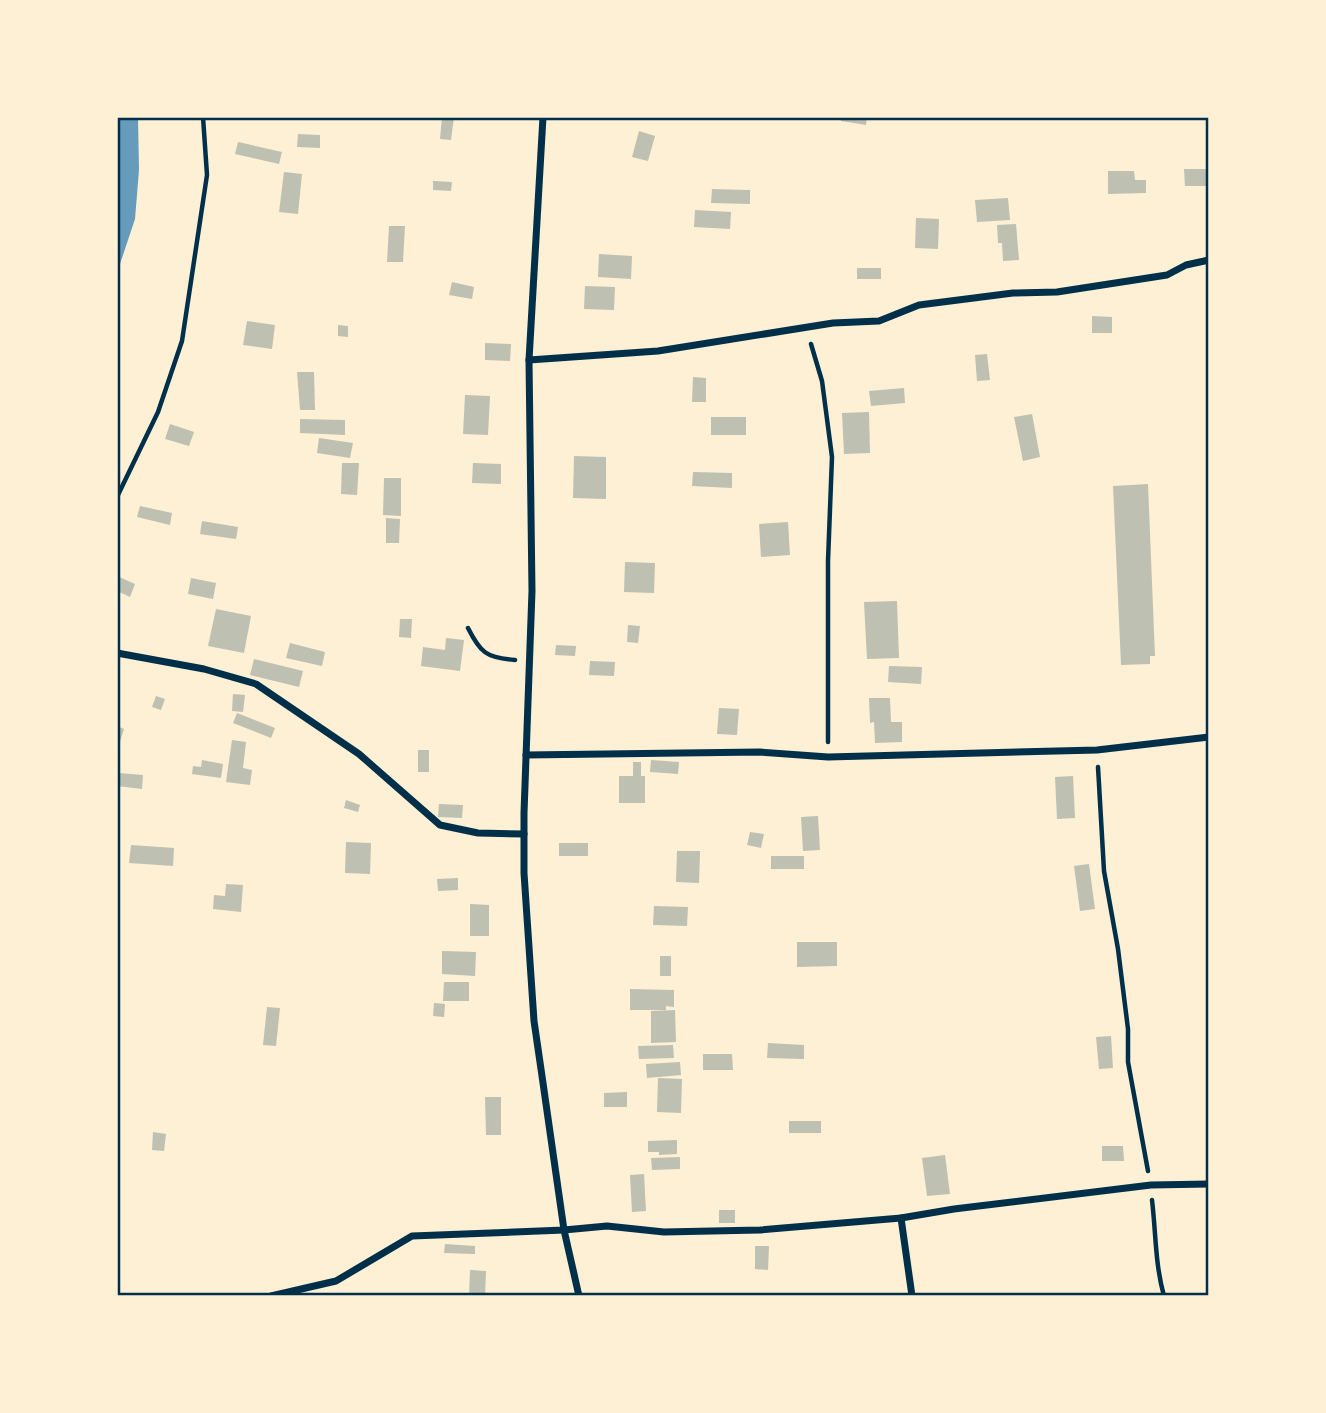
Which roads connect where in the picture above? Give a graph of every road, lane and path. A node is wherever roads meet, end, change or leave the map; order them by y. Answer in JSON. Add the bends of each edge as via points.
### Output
{"nodes":[{"id":1,"x":203,"y":117,"type":"edge"},
{"id":2,"x":543,"y":117,"type":"edge"},
{"id":3,"x":1209,"y":260,"type":"edge"},
{"id":4,"x":806,"y":328,"type":"junction"},
{"id":5,"x":529,"y":360,"type":"junction"},
{"id":6,"x":117,"y":497,"type":"edge"},
{"id":7,"x":468,"y":628,"type":"dead end"},
{"id":8,"x":117,"y":653,"type":"edge"},
{"id":9,"x":530,"y":660,"type":"junction"},
{"id":10,"x":1209,"y":737,"type":"edge"},
{"id":11,"x":1097,"y":750,"type":"junction"},
{"id":12,"x":526,"y":755,"type":"junction"},
{"id":13,"x":828,"y":757,"type":"junction"},
{"id":14,"x":524,"y":834,"type":"junction"},
{"id":15,"x":1209,"y":1184,"type":"edge"},
{"id":16,"x":1151,"y":1185,"type":"junction"},
{"id":17,"x":901,"y":1218,"type":"junction"},
{"id":18,"x":564,"y":1230,"type":"junction"},
{"id":19,"x":271,"y":1296,"type":"edge"},
{"id":20,"x":579,"y":1296,"type":"edge"},
{"id":21,"x":912,"y":1296,"type":"edge"},
{"id":22,"x":1164,"y":1296,"type":"edge"}],
"edges":[{"from":1,"to":6,"type":"path","via":[[207,175],[182,341],[158,412]]},
{"from":2,"to":5,"type":"street"},
{"from":3,"to":4,"type":"street","via":[[1167,275],[1057,292],[919,305],[879,321]]},
{"from":4,"to":5,"type":"street","via":[[658,351]]},
{"from":4,"to":13,"type":"path","via":[[822,381],[832,457]]},
{"from":5,"to":9,"type":"street"},
{"from":7,"to":9,"type":"path","via":[[478,648],[493,658]]},
{"from":8,"to":14,"type":"street","via":[[204,668],[256,684],[359,754],[440,825],[478,833]]},
{"from":9,"to":12,"type":"street"},
{"from":10,"to":11,"type":"street"},
{"from":11,"to":13,"type":"street"},
{"from":11,"to":16,"type":"path","via":[[1104,871],[1118,949],[1128,1062]]},
{"from":12,"to":13,"type":"street","via":[[760,752]]},
{"from":12,"to":14,"type":"street"},
{"from":14,"to":18,"type":"street","via":[[534,1021]]},
{"from":15,"to":16,"type":"street"},
{"from":16,"to":17,"type":"street"},
{"from":16,"to":22,"type":"path","via":[[1157,1270]]},
{"from":17,"to":18,"type":"street","via":[[760,1230],[664,1232],[607,1226]]},
{"from":17,"to":21,"type":"street"},
{"from":18,"to":19,"type":"street","via":[[412,1236],[336,1281]]},
{"from":18,"to":20,"type":"street"}]}
